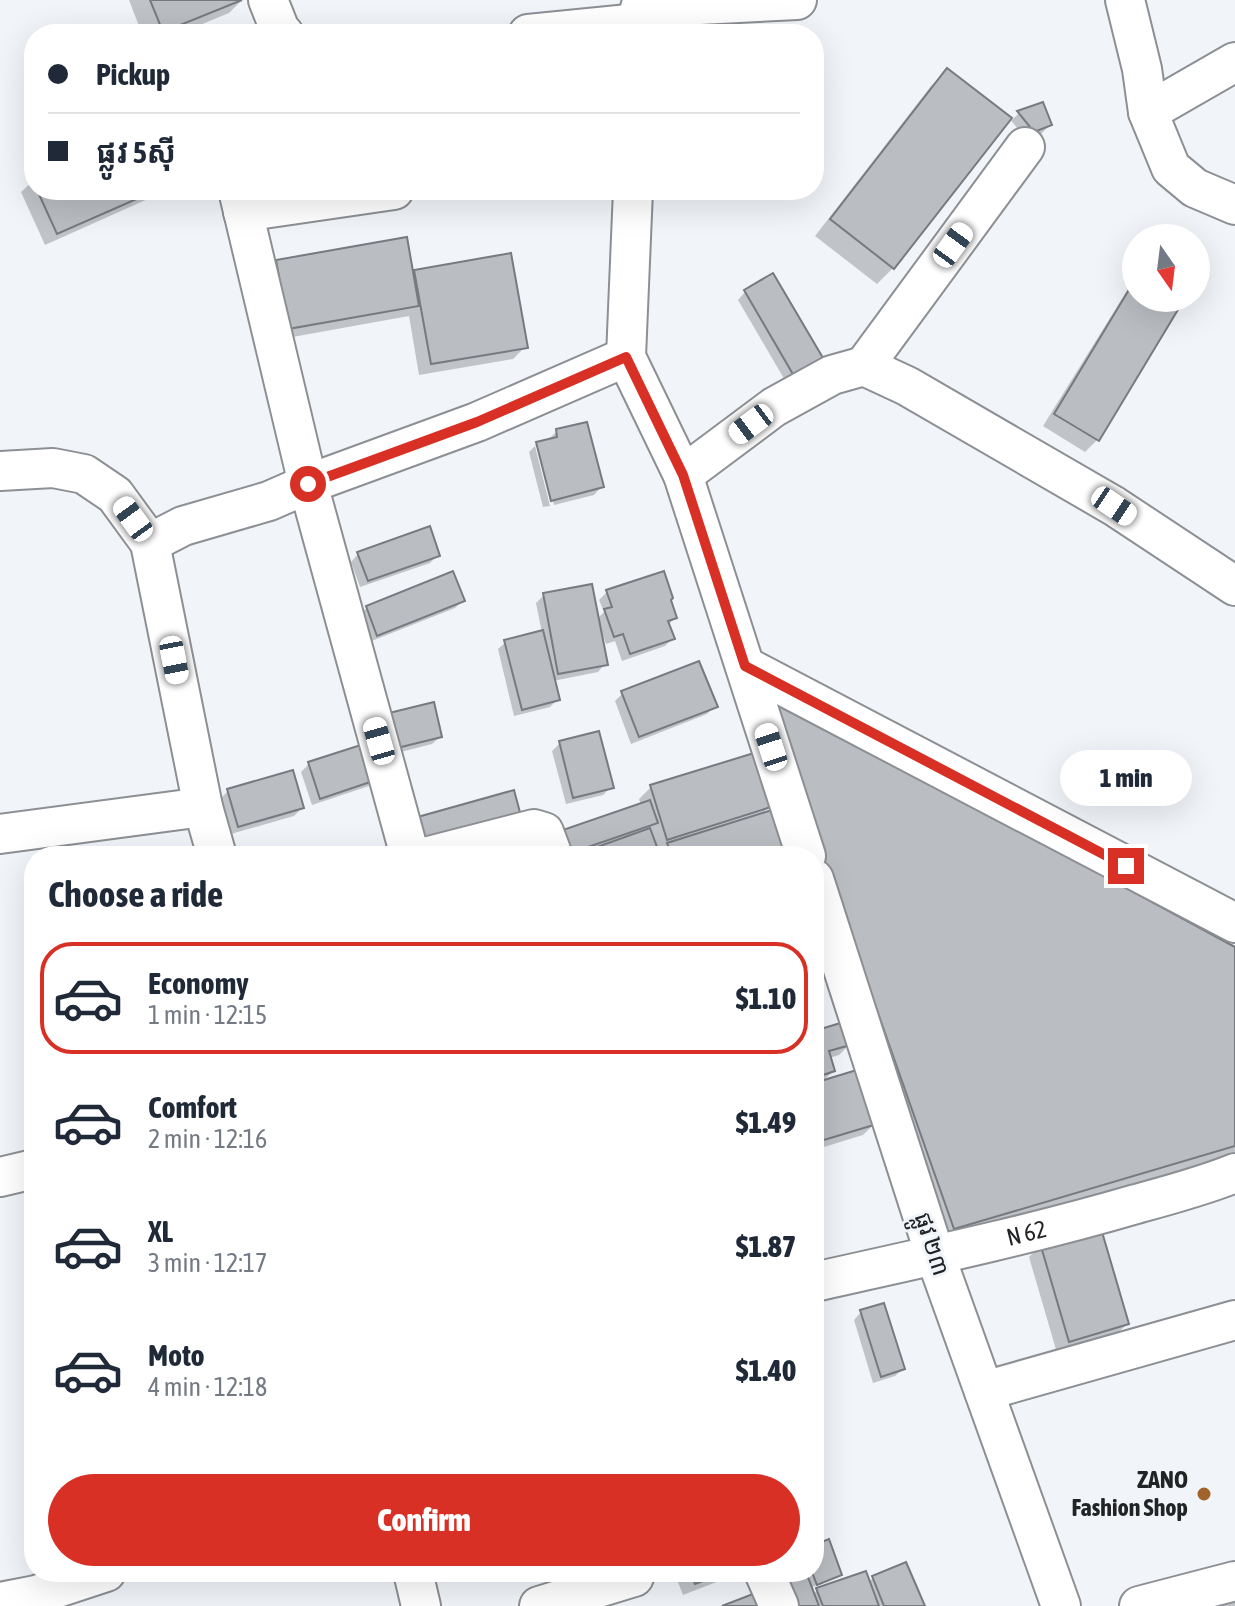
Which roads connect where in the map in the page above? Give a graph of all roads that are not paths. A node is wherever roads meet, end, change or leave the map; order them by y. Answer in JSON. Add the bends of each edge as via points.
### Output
{"nodes":[{"id":1,"x":268,"y":0,"type":"edge"},
{"id":2,"x":797,"y":0,"type":"edge"},
{"id":3,"x":1125,"y":0,"type":"edge"},
{"id":4,"x":640,"y":16,"type":"edge"},
{"id":5,"x":278,"y":24,"type":"edge"},
{"id":6,"x":590,"y":24,"type":"edge"},
{"id":7,"x":1235,"y":62,"type":"edge"},
{"id":8,"x":1148,"y":112,"type":"junction"},
{"id":9,"x":1025,"y":147,"type":"dead end"},
{"id":10,"x":633,"y":200,"type":"edge"},
{"id":11,"x":241,"y":201,"type":"edge"},
{"id":12,"x":1235,"y":205,"type":"edge"},
{"id":13,"x":626,"y":357,"type":"junction"},
{"id":14,"x":864,"y":366,"type":"junction"},
{"id":15,"x":0,"y":471,"type":"edge"},
{"id":16,"x":683,"y":475,"type":"junction"},
{"id":17,"x":308,"y":484,"type":"junction"},
{"id":18,"x":150,"y":543,"type":"junction"},
{"id":19,"x":1235,"y":586,"type":"edge"},
{"id":20,"x":745,"y":666,"type":"junction"},
{"id":21,"x":203,"y":807,"type":"junction"},
{"id":22,"x":0,"y":834,"type":"edge"},
{"id":23,"x":214,"y":846,"type":"edge"},
{"id":24,"x":407,"y":846,"type":"edge"},
{"id":25,"x":468,"y":846,"type":"edge"},
{"id":26,"x":549,"y":846,"type":"edge"},
{"id":27,"x":803,"y":846,"type":"edge"},
{"id":28,"x":824,"y":910,"type":"edge"},
{"id":29,"x":1235,"y":923,"type":"edge"},
{"id":30,"x":24,"y":1171,"type":"edge"},
{"id":31,"x":1235,"y":1173,"type":"edge"},
{"id":32,"x":0,"y":1177,"type":"edge"},
{"id":33,"x":935,"y":1255,"type":"junction"},
{"id":34,"x":824,"y":1280,"type":"edge"},
{"id":35,"x":1235,"y":1320,"type":"edge"},
{"id":36,"x":984,"y":1391,"type":"junction"},
{"id":37,"x":1235,"y":1581,"type":"edge"},
{"id":38,"x":76,"y":1582,"type":"edge"},
{"id":39,"x":415,"y":1582,"type":"edge"},
{"id":40,"x":618,"y":1582,"type":"edge"},
{"id":41,"x":768,"y":1582,"type":"edge"},
{"id":42,"x":0,"y":1602,"type":"edge"},
{"id":43,"x":421,"y":1606,"type":"edge"},
{"id":44,"x":539,"y":1606,"type":"edge"},
{"id":45,"x":779,"y":1606,"type":"edge"},
{"id":46,"x":1061,"y":1606,"type":"edge"},
{"id":47,"x":1139,"y":1606,"type":"edge"}],
"edges":[{"from":1,"to":5,"type":"street"},
{"from":2,"to":4,"type":"street"},
{"from":3,"to":8,"type":"street"},
{"from":4,"to":6,"type":"street"},
{"from":7,"to":8,"type":"street"},
{"from":8,"to":12,"type":"street","via":[[1171,168],[1195,188]]},
{"from":9,"to":14,"type":"street"},
{"from":10,"to":13,"type":"street"},
{"from":11,"to":17,"type":"street"},
{"from":13,"to":16,"type":"street"},
{"from":13,"to":17,"type":"street","via":[[477,422]]},
{"from":14,"to":16,"type":"street","via":[[832,375],[774,407]]},
{"from":14,"to":19,"type":"street","via":[[1114,506]]},
{"from":15,"to":18,"type":"street","via":[[53,468],[84,474],[115,495]]},
{"from":16,"to":20,"type":"street"},
{"from":17,"to":18,"type":"street","via":[[183,526]]},
{"from":17,"to":24,"type":"street"},
{"from":18,"to":21,"type":"street"},
{"from":20,"to":27,"type":"street"},
{"from":20,"to":29,"type":"street"},
{"from":21,"to":22,"type":"street"},
{"from":21,"to":23,"type":"street"},
{"from":25,"to":26,"type":"street","via":[[534,829],[544,832]]},
{"from":28,"to":33,"type":"street","name":"ផ្លូវ ២៣"},
{"from":30,"to":32,"type":"street"},
{"from":31,"to":33,"type":"street","name":"N 62","via":[[1091,1217]]},
{"from":33,"to":34,"type":"street","name":"N 62"},
{"from":33,"to":36,"type":"street","name":"ផ្លូវ ២៣"},
{"from":35,"to":36,"type":"street"},
{"from":36,"to":46,"type":"street","name":"ផ្លូវ ២៣"},
{"from":37,"to":47,"type":"street"},
{"from":38,"to":42,"type":"street"},
{"from":39,"to":43,"type":"street"},
{"from":40,"to":44,"type":"street"},
{"from":41,"to":45,"type":"street"}]}
